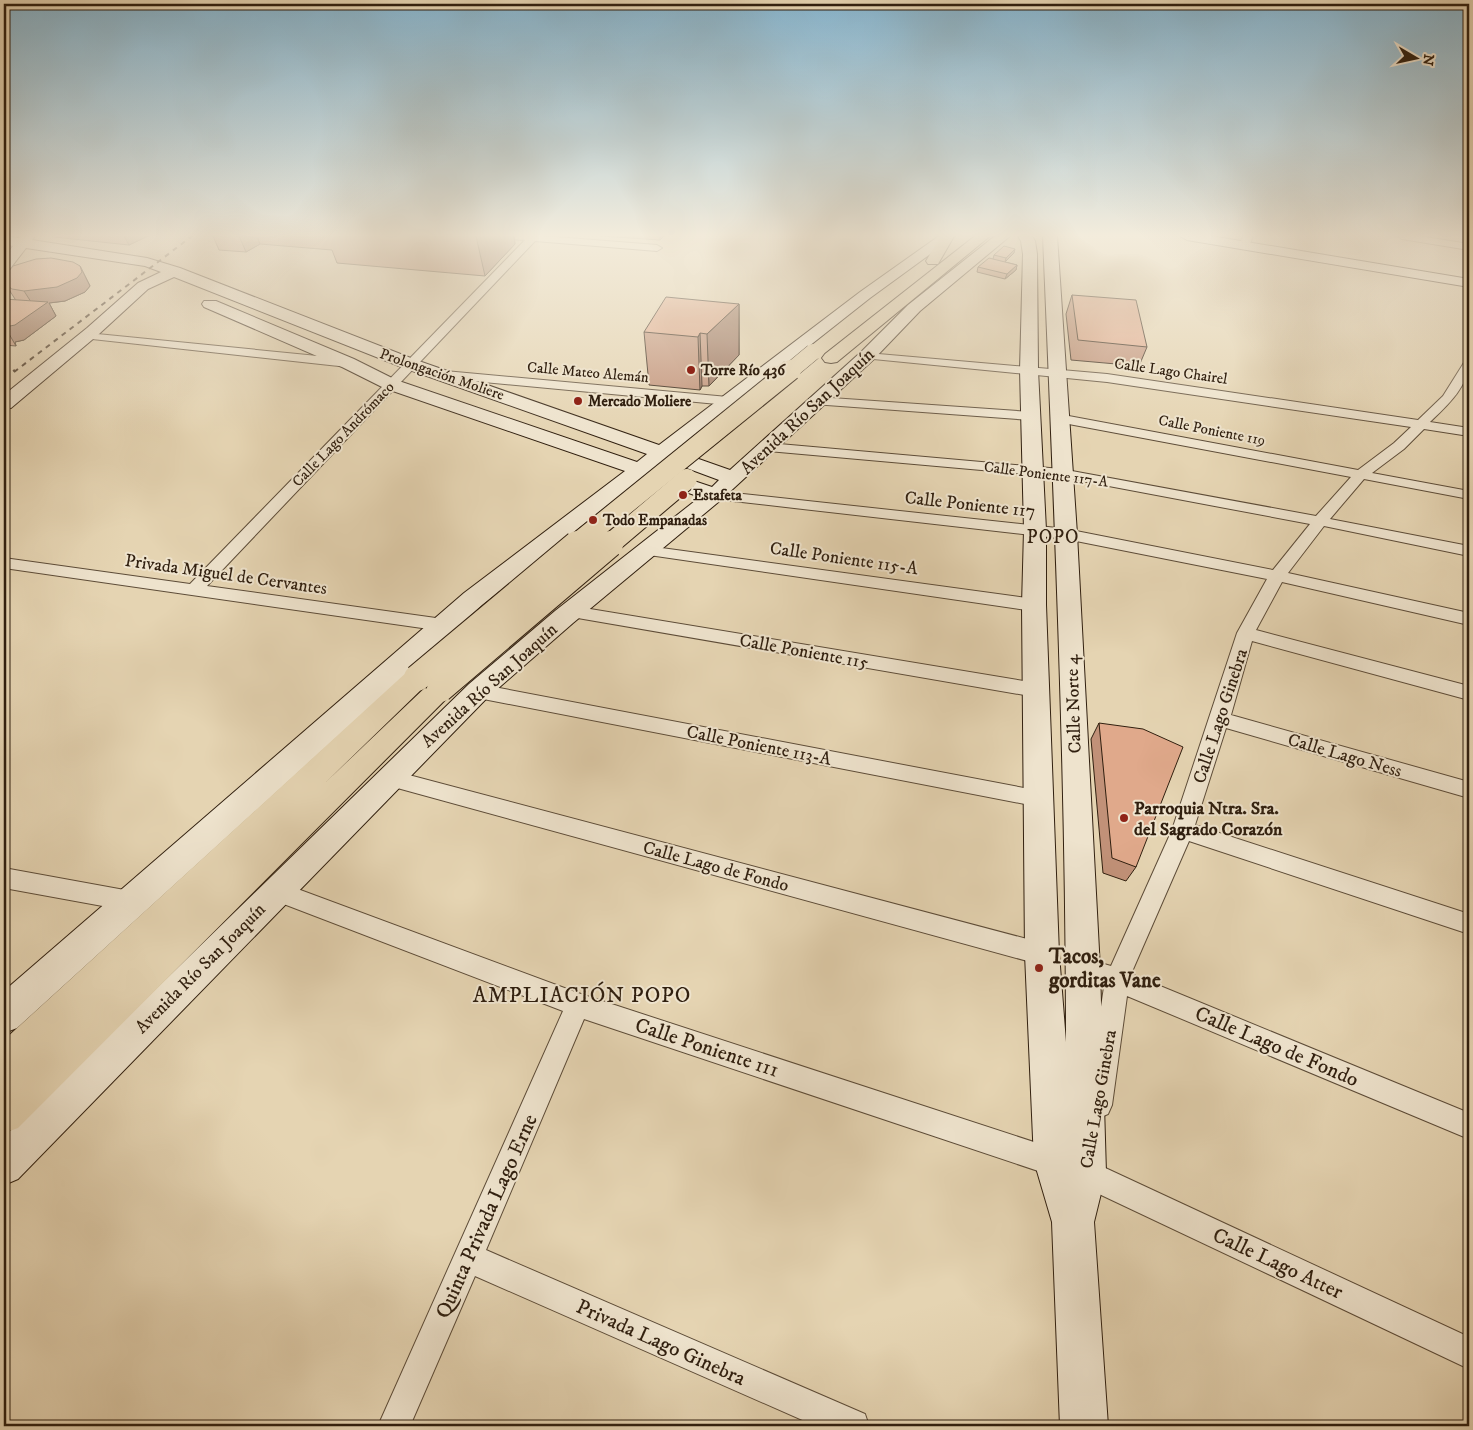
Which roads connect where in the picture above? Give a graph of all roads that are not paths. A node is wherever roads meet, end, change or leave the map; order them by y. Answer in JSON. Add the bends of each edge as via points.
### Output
{"nodes":[{"id":1,"x":126,"y":303,"type":"edge"},
{"id":2,"x":208,"y":303,"type":"edge"},
{"id":3,"x":256,"y":303,"type":"edge"},
{"id":4,"x":469,"y":303,"type":"edge"},
{"id":5,"x":855,"y":303,"type":"edge"},
{"id":6,"x":889,"y":303,"type":"edge"},
{"id":7,"x":920,"y":303,"type":"edge"},
{"id":8,"x":1030,"y":303,"type":"edge"},
{"id":9,"x":1053,"y":303,"type":"edge"},
{"id":10,"x":87,"y":336,"type":"junction"},
{"id":11,"x":867,"y":356,"type":"junction"},
{"id":12,"x":348,"y":363,"type":"junction"},
{"id":13,"x":410,"y":364,"type":"junction"},
{"id":14,"x":1469,"y":367,"type":"edge"},
{"id":15,"x":1029,"y":370,"type":"junction"},
{"id":16,"x":1056,"y":372,"type":"junction"},
{"id":17,"x":445,"y":375,"type":"junction"},
{"id":18,"x":1106,"y":378,"type":"joint"},
{"id":19,"x":390,"y":384,"type":"junction"},
{"id":20,"x":728,"y":401,"type":"junction"},
{"id":21,"x":817,"y":401,"type":"junction"},
{"id":22,"x":4,"y":404,"type":"edge"},
{"id":23,"x":1031,"y":416,"type":"junction"},
{"id":24,"x":1058,"y":418,"type":"junction"},
{"id":25,"x":1420,"y":424,"type":"junction"},
{"id":26,"x":1469,"y":432,"type":"edge"},
{"id":27,"x":768,"y":448,"type":"junction"},
{"id":28,"x":664,"y":452,"type":"junction"},
{"id":29,"x":642,"y":469,"type":"junction"},
{"id":30,"x":1032,"y":469,"type":"junction"},
{"id":31,"x":1061,"y":473,"type":"junction"},
{"id":32,"x":1361,"y":474,"type":"junction"},
{"id":33,"x":725,"y":486,"type":"junction"},
{"id":34,"x":1469,"y":495,"type":"edge"},
{"id":35,"x":1320,"y":521,"type":"junction"},
{"id":36,"x":1035,"y":530,"type":"junction"},
{"id":37,"x":1066,"y":534,"type":"junction"},
{"id":38,"x":648,"y":551,"type":"junction"},
{"id":39,"x":1469,"y":551,"type":"edge"},
{"id":40,"x":4,"y":563,"type":"edge"},
{"id":41,"x":1277,"y":576,"type":"junction"},
{"id":42,"x":194,"y":590,"type":"junction"},
{"id":43,"x":473,"y":599,"type":"junction"},
{"id":44,"x":1034,"y":605,"type":"junction"},
{"id":45,"x":572,"y":612,"type":"junction"},
{"id":46,"x":1469,"y":619,"type":"edge"},
{"id":47,"x":443,"y":625,"type":"junction"},
{"id":48,"x":1246,"y":633,"type":"junction"},
{"id":49,"x":543,"y":635,"type":"junction"},
{"id":50,"x":428,"y":683,"type":"junction"},
{"id":51,"x":1036,"y":690,"type":"junction"},
{"id":52,"x":478,"y":691,"type":"junction"},
{"id":53,"x":1469,"y":693,"type":"edge"},
{"id":54,"x":1220,"y":719,"type":"junction"},
{"id":55,"x":390,"y":778,"type":"junction"},
{"id":56,"x":1469,"y":790,"type":"edge"},
{"id":57,"x":1040,"y":799,"type":"junction"},
{"id":58,"x":1183,"y":830,"type":"junction"},
{"id":59,"x":4,"y":878,"type":"edge"},
{"id":60,"x":276,"y":892,"type":"junction"},
{"id":61,"x":130,"y":901,"type":"junction"},
{"id":62,"x":1469,"y":924,"type":"edge"},
{"id":63,"x":1042,"y":954,"type":"junction"},
{"id":64,"x":1083,"y":969,"type":"junction"},
{"id":65,"x":1117,"y":980,"type":"junction"},
{"id":66,"x":578,"y":1005,"type":"junction"},
{"id":67,"x":4,"y":1014,"type":"edge"},
{"id":68,"x":4,"y":1065,"type":"edge"},
{"id":69,"x":4,"y":1114,"type":"edge"},
{"id":70,"x":1469,"y":1126,"type":"edge"},
{"id":71,"x":4,"y":1165,"type":"edge"},
{"id":72,"x":1070,"y":1167,"type":"junction"},
{"id":73,"x":468,"y":1258,"type":"junction"},
{"id":74,"x":1469,"y":1353,"type":"edge"},
{"id":75,"x":394,"y":1426,"type":"edge"},
{"id":76,"x":853,"y":1426,"type":"edge"},
{"id":77,"x":1084,"y":1426,"type":"edge"}],
"edges":[{"from":1,"to":10,"type":"street"},
{"from":2,"to":12,"type":"street","name":"Prolongación Moliere"},
{"from":3,"to":13,"type":"street","name":"Prolongación Moliere"},
{"from":4,"to":13,"type":"street","name":"Calle Lago Andrómaco"},
{"from":5,"to":20,"type":"street","name":"Avenida Río San Joaquín"},
{"from":6,"to":50,"type":"highway","name":"Avenida Río San Joaquín","bridge":true},
{"from":7,"to":11,"type":"street","name":"Avenida Río San Joaquín"},
{"from":8,"to":15,"type":"street","name":"Calle Norte 4"},
{"from":9,"to":16,"type":"street","name":"Calle Norte 4"},
{"from":10,"to":12,"type":"street"},
{"from":10,"to":22,"type":"street"},
{"from":11,"to":15,"type":"street","name":"Calle Lago Chairel"},
{"from":11,"to":21,"type":"street","name":"Avenida Río San Joaquín"},
{"from":12,"to":19,"type":"street","name":"Prolongación Moliere"},
{"from":13,"to":17,"type":"street","name":"Prolongación Moliere"},
{"from":13,"to":19,"type":"street","name":"Calle Lago Andrómaco"},
{"from":14,"to":25,"type":"street","name":"Calle Lago Ginebra","via":[[1448,398]]},
{"from":15,"to":16,"type":"street","name":"Calle Lago Chairel"},
{"from":15,"to":23,"type":"street","name":"Calle Norte 4"},
{"from":16,"to":18,"type":"street","name":"Calle Lago Chairel"},
{"from":16,"to":24,"type":"street","name":"Calle Norte 4"},
{"from":17,"to":20,"type":"street","name":"Calle Mateo Alemán"},
{"from":17,"to":28,"type":"street","name":"Prolongación Moliere"},
{"from":18,"to":25,"type":"street","name":"Calle Lago Chairel"},
{"from":19,"to":29,"type":"street","name":"Prolongación Moliere"},
{"from":19,"to":42,"type":"street","name":"Calle Lago Andrómaco"},
{"from":20,"to":28,"type":"street","name":"Avenida Río San Joaquín"},
{"from":21,"to":23,"type":"street"},
{"from":21,"to":27,"type":"street","name":"Avenida Río San Joaquín"},
{"from":23,"to":30,"type":"street","name":"Calle Norte 4"},
{"from":24,"to":31,"type":"street","name":"Calle Norte 4"},
{"from":24,"to":32,"type":"street","name":"Calle Poniente 119"},
{"from":25,"to":26,"type":"street","name":"Calle Lago Chairel"},
{"from":25,"to":32,"type":"street","name":"Calle Lago Ginebra","via":[[1399,446]]},
{"from":27,"to":30,"type":"street","name":"Calle Poniente 117-A"},
{"from":27,"to":33,"type":"street","name":"Avenida Río San Joaquín"},
{"from":28,"to":29,"type":"street","name":"Avenida Río San Joaquín"},
{"from":28,"to":33,"type":"street","name":"Prolongación Moliere"},
{"from":29,"to":33,"type":"street","name":"Prolongación Moliere"},
{"from":29,"to":43,"type":"street","name":"Avenida Río San Joaquín"},
{"from":30,"to":31,"type":"street","name":"Calle Poniente 117-A"},
{"from":30,"to":36,"type":"street","name":"Calle Norte 4"},
{"from":31,"to":35,"type":"street","name":"Calle Poniente 117-A"},
{"from":31,"to":37,"type":"street","name":"Calle Norte 4"},
{"from":32,"to":34,"type":"street","name":"Calle Poniente 119"},
{"from":32,"to":35,"type":"street","name":"Calle Lago Ginebra"},
{"from":33,"to":36,"type":"street","name":"Calle Poniente 117"},
{"from":33,"to":38,"type":"street","name":"Avenida Río San Joaquín"},
{"from":35,"to":39,"type":"street","name":"Calle Poniente 117-A"},
{"from":35,"to":41,"type":"street","name":"Calle Lago Ginebra"},
{"from":36,"to":37,"type":"street","name":"Calle Poniente 117"},
{"from":36,"to":44,"type":"street","name":"Calle Norte 4"},
{"from":37,"to":41,"type":"street","name":"Calle Poniente 117"},
{"from":37,"to":64,"type":"street","name":"Calle Norte 4"},
{"from":38,"to":44,"type":"street","name":"Calle Poniente 115-A"},
{"from":38,"to":45,"type":"street","name":"Avenida Río San Joaquín"},
{"from":40,"to":42,"type":"street","name":"Privada Miguel de Cervantes"},
{"from":41,"to":46,"type":"street","name":"Calle Poniente 117"},
{"from":41,"to":48,"type":"street","name":"Calle Lago Ginebra"},
{"from":42,"to":47,"type":"street","name":"Privada Miguel de Cervantes"},
{"from":43,"to":47,"type":"street","name":"Avenida Río San Joaquín"},
{"from":43,"to":49,"type":"street","via":[[485,599],[516,610]]},
{"from":44,"to":51,"type":"street","name":"Calle Norte 4"},
{"from":45,"to":49,"type":"street","name":"Avenida Río San Joaquín"},
{"from":45,"to":51,"type":"street","name":"Calle Poniente 115"},
{"from":47,"to":61,"type":"street","name":"Avenida Río San Joaquín"},
{"from":48,"to":53,"type":"street"},
{"from":48,"to":54,"type":"street","name":"Calle Lago Ginebra"},
{"from":49,"to":52,"type":"street","name":"Avenida Río San Joaquín"},
{"from":50,"to":68,"type":"highway","name":"Avenida Río San Joaquín"},
{"from":50,"to":69,"type":"highway","name":"Avenida Río San Joaquín"},
{"from":51,"to":57,"type":"street","name":"Calle Norte 4"},
{"from":52,"to":55,"type":"street","name":"Avenida Río San Joaquín"},
{"from":52,"to":57,"type":"street","name":"Calle Poniente 113-A"},
{"from":54,"to":56,"type":"street","name":"Calle Lago Ness"},
{"from":54,"to":58,"type":"street","name":"Calle Lago Ginebra"},
{"from":55,"to":60,"type":"street","name":"Avenida Río San Joaquín"},
{"from":55,"to":63,"type":"street","name":"Calle Lago de Fondo"},
{"from":57,"to":63,"type":"street","name":"Calle Norte 4"},
{"from":58,"to":62,"type":"street"},
{"from":58,"to":65,"type":"street","name":"Calle Lago Ginebra"},
{"from":59,"to":61,"type":"street"},
{"from":60,"to":66,"type":"street","name":"Calle Poniente 111"},
{"from":60,"to":71,"type":"street","name":"Avenida Río San Joaquín"},
{"from":61,"to":67,"type":"street","name":"Avenida Río San Joaquín"},
{"from":63,"to":72,"type":"street","name":"Calle Norte 4"},
{"from":64,"to":65,"type":"street","name":"Calle Lago de Fondo"},
{"from":64,"to":72,"type":"street","name":"Calle Norte 4"},
{"from":65,"to":70,"type":"street","name":"Calle Lago de Fondo"},
{"from":65,"to":72,"type":"street","name":"Calle Lago Ginebra","via":[[1105,1071]]},
{"from":66,"to":72,"type":"street","name":"Calle Poniente 111"},
{"from":66,"to":73,"type":"street","name":"Quinta Privada Lago Erne"},
{"from":72,"to":74,"type":"street","name":"Calle Lago Atter"},
{"from":72,"to":77,"type":"street","name":"Calle Lago Ginebra"},
{"from":73,"to":75,"type":"street","name":"Quinta Privada Lago Erne"},
{"from":73,"to":76,"type":"street","name":"Privada Lago Ginebra"}]}
